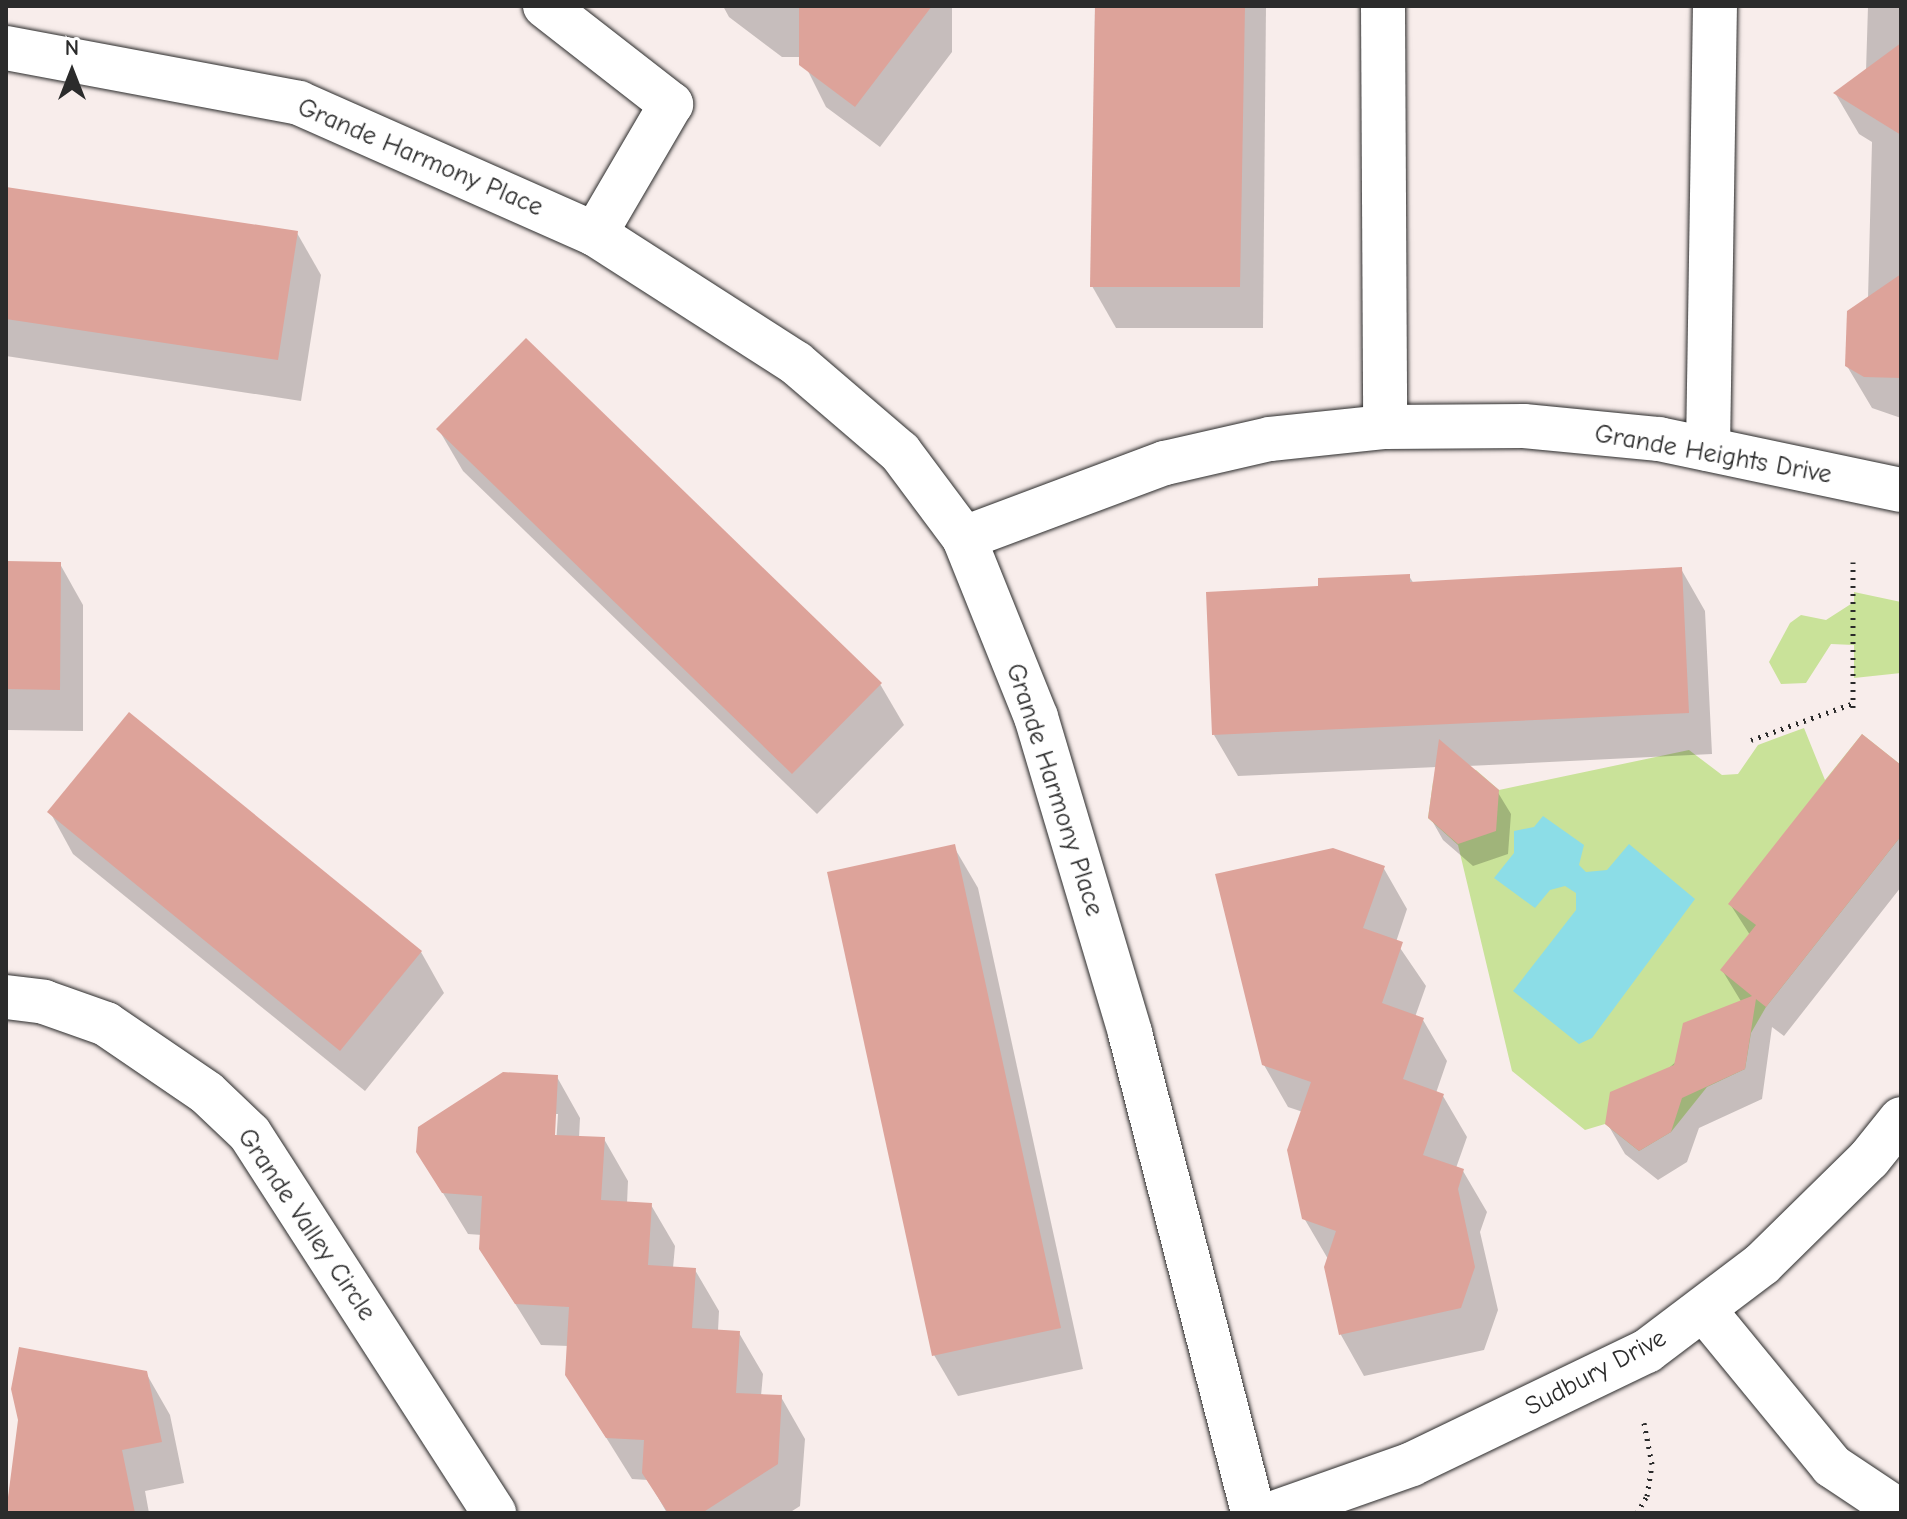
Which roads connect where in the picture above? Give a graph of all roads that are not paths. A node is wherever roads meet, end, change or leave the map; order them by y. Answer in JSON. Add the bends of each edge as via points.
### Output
{"nodes":[{"id":1,"x":545,"y":6,"type":"edge"},
{"id":2,"x":1383,"y":6,"type":"edge"},
{"id":3,"x":1715,"y":6,"type":"edge"},
{"id":4,"x":6,"y":48,"type":"edge"},
{"id":5,"x":595,"y":234,"type":"junction"},
{"id":6,"x":1385,"y":427,"type":"junction"},
{"id":7,"x":1708,"y":449,"type":"junction"},
{"id":8,"x":1901,"y":490,"type":"edge"},
{"id":9,"x":964,"y":538,"type":"junction"},
{"id":10,"x":6,"y":997,"type":"edge"},
{"id":11,"x":1901,"y":1119,"type":"edge"},
{"id":12,"x":1704,"y":1310,"type":"junction"},
{"id":13,"x":1901,"y":1512,"type":"edge"},
{"id":14,"x":494,"y":1513,"type":"edge"},
{"id":15,"x":1253,"y":1513,"type":"edge"},
{"id":16,"x":1274,"y":1513,"type":"edge"}],
"edges":[{"from":1,"to":5,"type":"street","via":[[671,104]]},
{"from":2,"to":6,"type":"street"},
{"from":3,"to":7,"type":"street"},
{"from":4,"to":5,"type":"street","name":"Grande Harmony Place","via":[[299,103]]},
{"from":5,"to":9,"type":"street","name":"Grande Harmony Place","via":[[796,363],[900,452]]},
{"from":6,"to":7,"type":"street","name":"Grande Heights Drive","via":[[1524,426]]},
{"from":6,"to":9,"type":"street","name":"Grande Heights Drive","via":[[1270,439],[1165,463]]},
{"from":7,"to":8,"type":"street","name":"Grande Heights Drive"},
{"from":9,"to":15,"type":"street","name":"Grande Harmony Place","via":[[1036,717],[1130,1033]]},
{"from":10,"to":14,"type":"street","name":"Grande Valley Circle","via":[[44,1002],[106,1024],[207,1093],[250,1134]]},
{"from":11,"to":12,"type":"street","name":"Sudbury Drive","via":[[1869,1159],[1773,1254]]},
{"from":12,"to":13,"type":"street","via":[[1832,1466]]},
{"from":12,"to":16,"type":"street","name":"Sudbury Drive","via":[[1647,1351],[1550,1400],[1412,1464]]}]}
